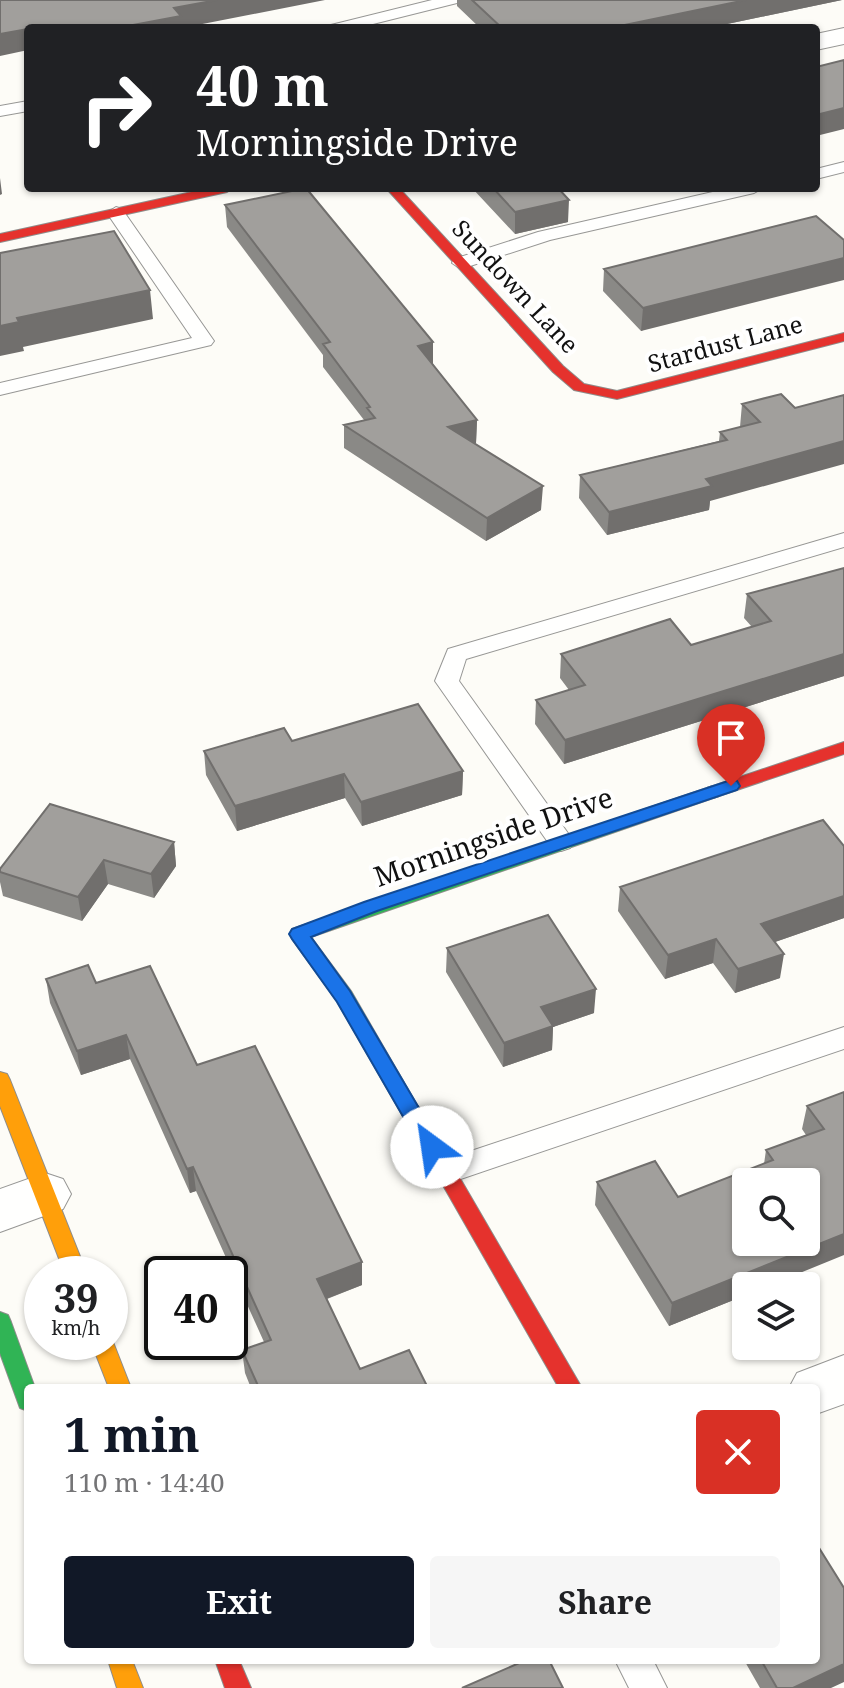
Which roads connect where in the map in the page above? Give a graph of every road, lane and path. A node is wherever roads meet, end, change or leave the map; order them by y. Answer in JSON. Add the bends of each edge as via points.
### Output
{"nodes":[{"id":1,"x":451,"y":0,"type":"edge"},
{"id":2,"x":353,"y":24,"type":"edge"},
{"id":3,"x":844,"y":36,"type":"edge"},
{"id":4,"x":820,"y":41,"type":"edge"},
{"id":5,"x":24,"y":107,"type":"edge"},
{"id":6,"x":0,"y":111,"type":"edge"},
{"id":7,"x":844,"y":167,"type":"edge"},
{"id":8,"x":820,"y":173,"type":"edge"},
{"id":9,"x":209,"y":192,"type":"edge"},
{"id":10,"x":396,"y":192,"type":"edge"},
{"id":11,"x":737,"y":192,"type":"edge"},
{"id":12,"x":116,"y":213,"type":"junction"},
{"id":13,"x":0,"y":238,"type":"edge"},
{"id":14,"x":461,"y":263,"type":"junction"},
{"id":15,"x":844,"y":337,"type":"edge"},
{"id":16,"x":0,"y":389,"type":"edge"},
{"id":17,"x":617,"y":395,"type":"joint"},
{"id":18,"x":844,"y":540,"type":"edge"},
{"id":19,"x":844,"y":748,"type":"edge"},
{"id":20,"x":561,"y":842,"type":"junction"},
{"id":21,"x":844,"y":1038,"type":"edge"},
{"id":22,"x":0,"y":1080,"type":"edge"},
{"id":23,"x":446,"y":1172,"type":"junction"},
{"id":24,"x":22,"y":1202,"type":"edge"},
{"id":25,"x":62,"y":1256,"type":"edge"},
{"id":26,"x":0,"y":1322,"type":"edge"},
{"id":27,"x":109,"y":1360,"type":"edge"},
{"id":28,"x":844,"y":1379,"type":"edge"},
{"id":29,"x":118,"y":1384,"type":"edge"},
{"id":30,"x":569,"y":1384,"type":"edge"},
{"id":31,"x":820,"y":1388,"type":"edge"},
{"id":32,"x":24,"y":1390,"type":"edge"},
{"id":33,"x":229,"y":1664,"type":"edge"},
{"id":34,"x":635,"y":1664,"type":"edge"},
{"id":35,"x":238,"y":1688,"type":"edge"},
{"id":36,"x":649,"y":1688,"type":"edge"}],
"edges":[{"from":1,"to":2,"type":"lane"},
{"from":3,"to":4,"type":"street"},
{"from":5,"to":6,"type":"lane"},
{"from":7,"to":8,"type":"lane"},
{"from":9,"to":12,"type":"street"},
{"from":10,"to":14,"type":"street","name":"Sundown Lane"},
{"from":11,"to":14,"type":"lane","via":[[545,236]]},
{"from":12,"to":13,"type":"street"},
{"from":12,"to":16,"type":"lane","via":[[204,341]]},
{"from":14,"to":17,"type":"street","name":"Sundown Lane","via":[[579,387]]},
{"from":15,"to":17,"type":"street","name":"Stardust Lane"},
{"from":18,"to":20,"type":"lane","via":[[456,654],[447,681]]},
{"from":19,"to":20,"type":"street","name":"Morningside Drive"},
{"from":20,"to":23,"type":"street","name":"Morningside Drive","via":[[299,934],[344,996]]},
{"from":21,"to":23,"type":"lane"},
{"from":22,"to":24,"type":"street"},
{"from":23,"to":30,"type":"street","name":"Morningside Drive"},
{"from":24,"to":25,"type":"street"},
{"from":26,"to":32,"type":"street"},
{"from":27,"to":29,"type":"street"},
{"from":28,"to":31,"type":"street"},
{"from":33,"to":35,"type":"street"},
{"from":34,"to":36,"type":"lane"}]}
